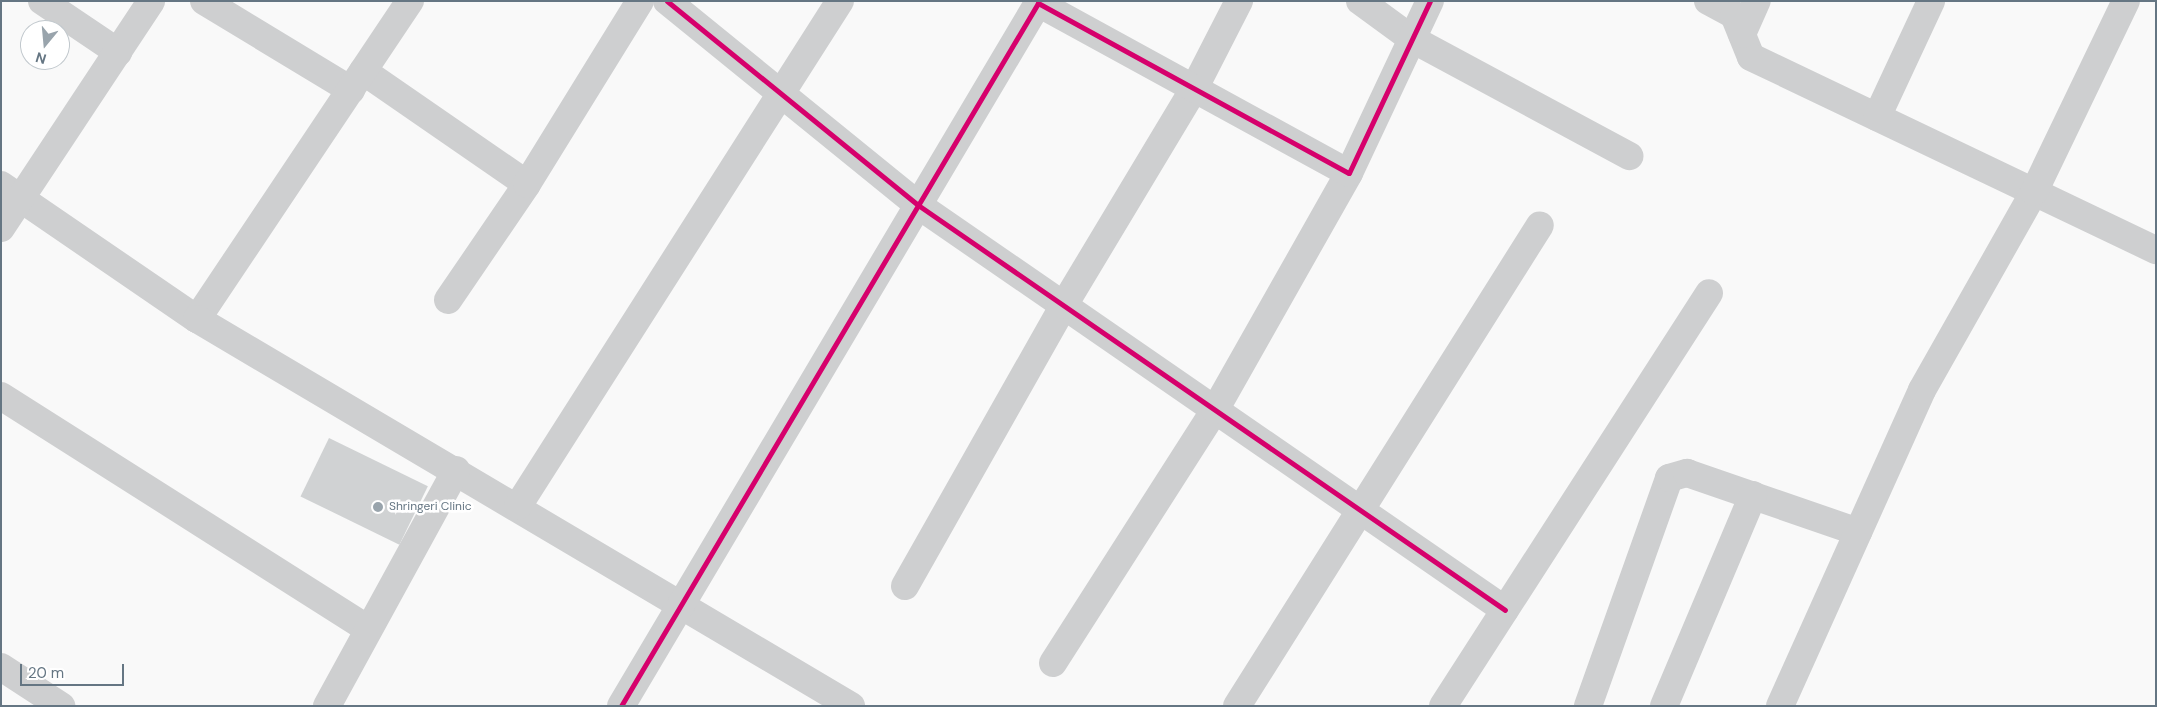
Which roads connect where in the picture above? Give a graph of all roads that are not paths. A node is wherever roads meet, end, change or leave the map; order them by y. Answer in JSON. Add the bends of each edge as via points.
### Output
{"nodes":[{"id":1,"x":42,"y":1,"type":"edge"},
{"id":2,"x":151,"y":1,"type":"edge"},
{"id":3,"x":204,"y":1,"type":"edge"},
{"id":4,"x":410,"y":1,"type":"edge"},
{"id":5,"x":640,"y":1,"type":"edge"},
{"id":6,"x":667,"y":1,"type":"edge"},
{"id":7,"x":840,"y":1,"type":"edge"},
{"id":8,"x":1239,"y":1,"type":"edge"},
{"id":9,"x":1360,"y":1,"type":"edge"},
{"id":10,"x":1430,"y":1,"type":"edge"},
{"id":11,"x":1708,"y":1,"type":"edge"},
{"id":12,"x":1757,"y":1,"type":"edge"},
{"id":13,"x":1931,"y":1,"type":"edge"},
{"id":14,"x":2126,"y":1,"type":"edge"},
{"id":15,"x":1036,"y":2,"type":"edge"},
{"id":16,"x":1742,"y":34,"type":"junction"},
{"id":17,"x":1412,"y":39,"type":"junction"},
{"id":18,"x":118,"y":52,"type":"junction"},
{"id":19,"x":357,"y":80,"type":"junction"},
{"id":20,"x":1194,"y":89,"type":"junction"},
{"id":21,"x":781,"y":92,"type":"junction"},
{"id":22,"x":1877,"y":117,"type":"junction"},
{"id":23,"x":1629,"y":156,"type":"dead end"},
{"id":24,"x":1349,"y":173,"type":"junction"},
{"id":25,"x":528,"y":184,"type":"junction"},
{"id":26,"x":11,"y":191,"type":"edge"},
{"id":27,"x":2034,"y":192,"type":"junction"},
{"id":28,"x":918,"y":205,"type":"junction"},
{"id":29,"x":1540,"y":226,"type":"dead end"},
{"id":30,"x":1,"y":228,"type":"edge"},
{"id":31,"x":2156,"y":250,"type":"edge"},
{"id":32,"x":1709,"y":293,"type":"dead end"},
{"id":33,"x":448,"y":300,"type":"dead end"},
{"id":34,"x":1064,"y":306,"type":"junction"},
{"id":35,"x":197,"y":319,"type":"junction"},
{"id":36,"x":1,"y":396,"type":"edge"},
{"id":37,"x":1215,"y":410,"type":"junction"},
{"id":38,"x":456,"y":470,"type":"junction"},
{"id":39,"x":1754,"y":495,"type":"junction"},
{"id":40,"x":518,"y":506,"type":"junction"},
{"id":41,"x":1361,"y":511,"type":"junction"},
{"id":42,"x":1858,"y":532,"type":"junction"},
{"id":43,"x":905,"y":586,"type":"dead end"},
{"id":44,"x":683,"y":602,"type":"junction"},
{"id":45,"x":1504,"y":610,"type":"junction"},
{"id":46,"x":368,"y":629,"type":"junction"},
{"id":47,"x":1053,"y":663,"type":"dead end"},
{"id":48,"x":1,"y":667,"type":"edge"},
{"id":49,"x":62,"y":706,"type":"edge"},
{"id":50,"x":327,"y":706,"type":"edge"},
{"id":51,"x":621,"y":706,"type":"edge"},
{"id":52,"x":851,"y":706,"type":"edge"},
{"id":53,"x":1237,"y":706,"type":"edge"},
{"id":54,"x":1443,"y":706,"type":"edge"},
{"id":55,"x":1588,"y":706,"type":"edge"},
{"id":56,"x":1664,"y":706,"type":"edge"},
{"id":57,"x":1780,"y":706,"type":"edge"}],
"edges":[{"from":1,"to":18,"type":"street"},
{"from":2,"to":18,"type":"street"},
{"from":3,"to":19,"type":"street"},
{"from":4,"to":19,"type":"street"},
{"from":5,"to":25,"type":"street"},
{"from":6,"to":21,"type":"street"},
{"from":7,"to":21,"type":"street"},
{"from":8,"to":20,"type":"street"},
{"from":9,"to":17,"type":"street"},
{"from":10,"to":17,"type":"street"},
{"from":11,"to":16,"type":"street","via":[[1734,15]]},
{"from":12,"to":16,"type":"street"},
{"from":13,"to":22,"type":"street"},
{"from":14,"to":27,"type":"street"},
{"from":15,"to":20,"type":"street"},
{"from":15,"to":28,"type":"street"},
{"from":16,"to":22,"type":"street","via":[[1751,57]]},
{"from":17,"to":23,"type":"street"},
{"from":17,"to":24,"type":"street"},
{"from":18,"to":26,"type":"street"},
{"from":19,"to":25,"type":"street"},
{"from":19,"to":35,"type":"street"},
{"from":20,"to":24,"type":"street"},
{"from":20,"to":34,"type":"street"},
{"from":21,"to":28,"type":"street"},
{"from":21,"to":40,"type":"street"},
{"from":22,"to":27,"type":"street"},
{"from":24,"to":37,"type":"street"},
{"from":25,"to":33,"type":"street"},
{"from":26,"to":30,"type":"street"},
{"from":26,"to":35,"type":"street"},
{"from":27,"to":31,"type":"street"},
{"from":27,"to":42,"type":"street","via":[[1922,390]]},
{"from":28,"to":34,"type":"street"},
{"from":28,"to":44,"type":"street"},
{"from":29,"to":41,"type":"street"},
{"from":32,"to":45,"type":"street"},
{"from":34,"to":37,"type":"street"},
{"from":34,"to":43,"type":"street"},
{"from":35,"to":38,"type":"street"},
{"from":36,"to":46,"type":"street"},
{"from":37,"to":41,"type":"street"},
{"from":37,"to":47,"type":"street"},
{"from":38,"to":40,"type":"street"},
{"from":38,"to":46,"type":"street"},
{"from":39,"to":42,"type":"street"},
{"from":39,"to":55,"type":"street","via":[[1687,473],[1669,478]]},
{"from":39,"to":56,"type":"street"},
{"from":40,"to":44,"type":"street"},
{"from":41,"to":45,"type":"street"},
{"from":41,"to":53,"type":"street"},
{"from":42,"to":57,"type":"street"},
{"from":44,"to":51,"type":"street"},
{"from":44,"to":52,"type":"street"},
{"from":45,"to":54,"type":"street"},
{"from":46,"to":50,"type":"street"},
{"from":48,"to":49,"type":"street"}]}
